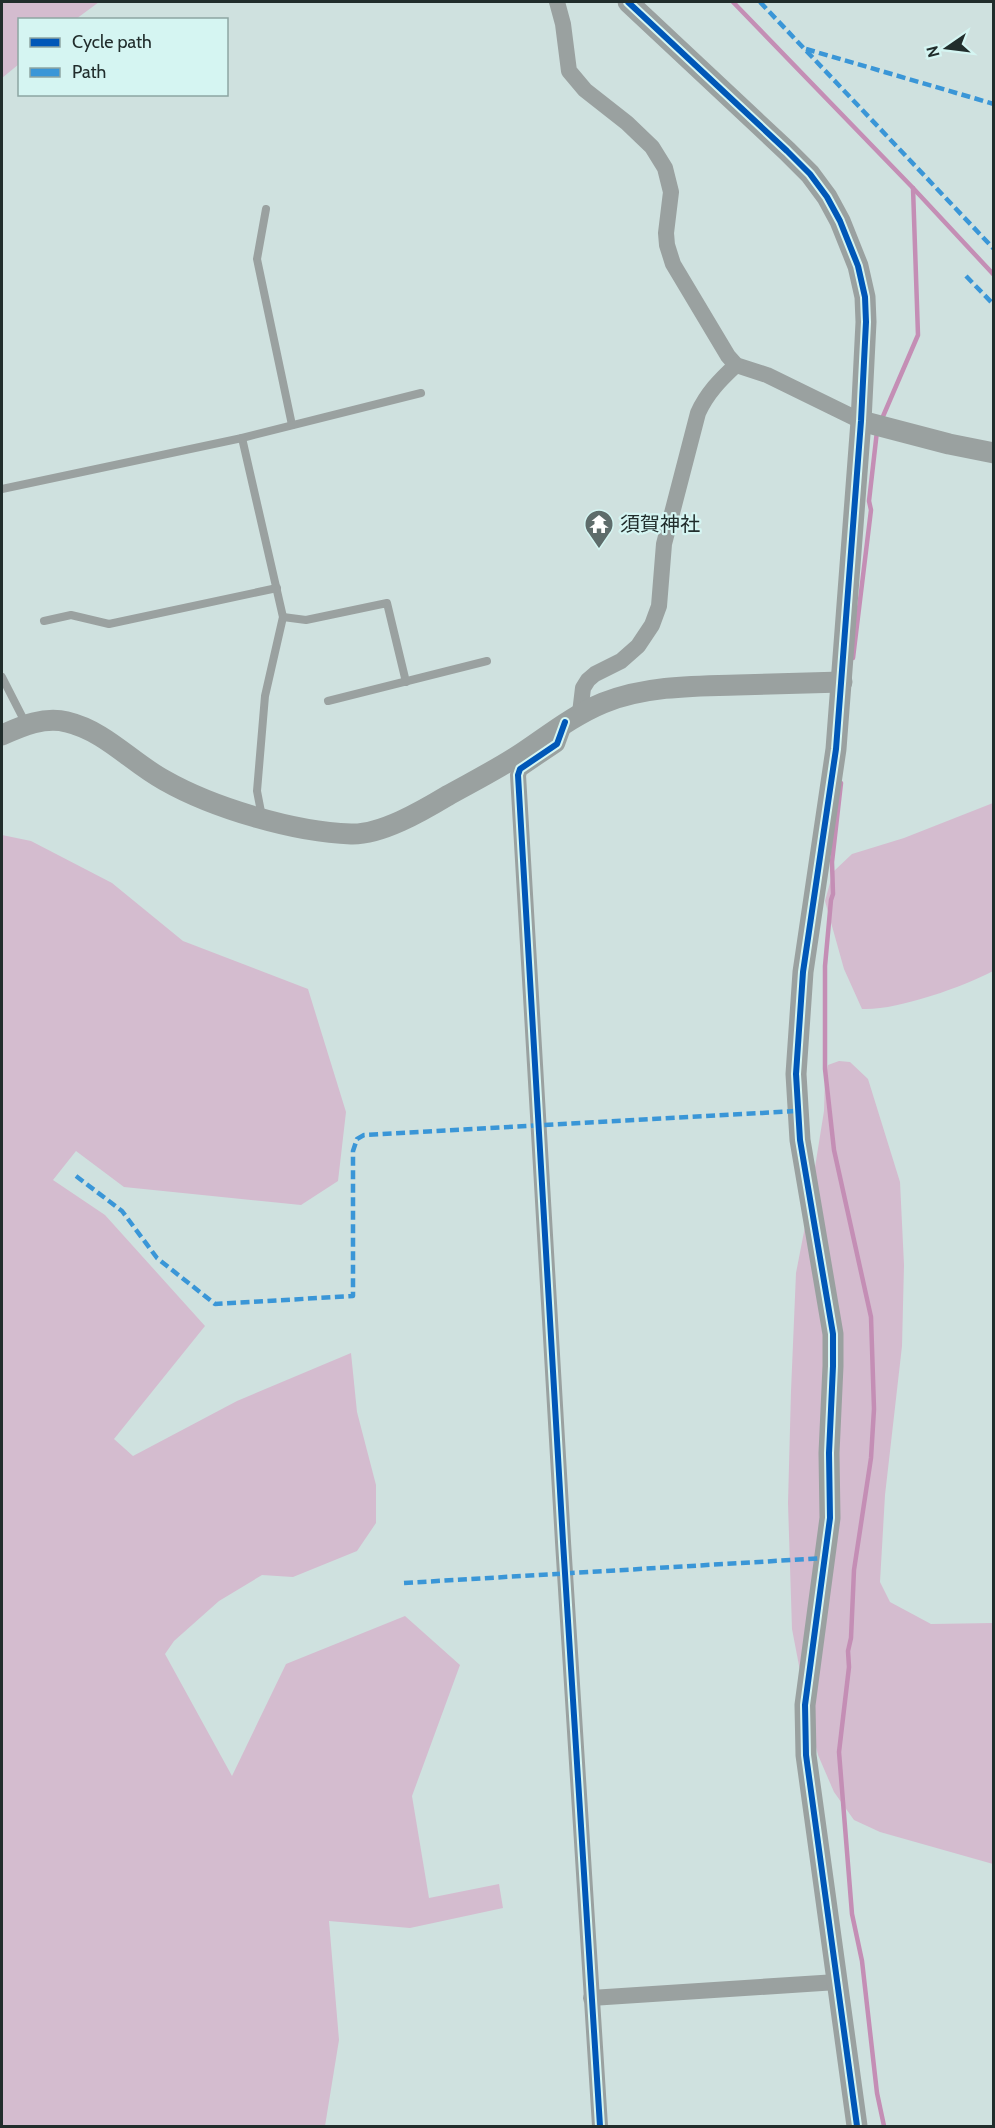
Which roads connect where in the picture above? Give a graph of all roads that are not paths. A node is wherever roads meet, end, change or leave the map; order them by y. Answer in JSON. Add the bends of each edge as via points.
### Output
{"nodes":[{"id":1,"x":557,"y":2,"type":"edge"},
{"id":2,"x":628,"y":2,"type":"edge"},
{"id":3,"x":266,"y":209,"type":"dead end"},
{"id":4,"x":736,"y":365,"type":"junction"},
{"id":5,"x":422,"y":393,"type":"dead end"},
{"id":6,"x":861,"y":421,"type":"junction"},
{"id":7,"x":292,"y":425,"type":"junction"},
{"id":8,"x":242,"y":438,"type":"junction"},
{"id":9,"x":993,"y":453,"type":"edge"},
{"id":10,"x":2,"y":489,"type":"edge"},
{"id":11,"x":277,"y":588,"type":"junction"},
{"id":12,"x":283,"y":617,"type":"junction"},
{"id":13,"x":44,"y":621,"type":"dead end"},
{"id":14,"x":487,"y":661,"type":"dead end"},
{"id":15,"x":2,"y":677,"type":"edge"},
{"id":16,"x":406,"y":682,"type":"junction"},
{"id":17,"x":842,"y":682,"type":"junction"},
{"id":18,"x":328,"y":701,"type":"dead end"},
{"id":19,"x":573,"y":717,"type":"junction"},
{"id":20,"x":26,"y":725,"type":"junction"},
{"id":21,"x":2,"y":735,"type":"edge"},
{"id":22,"x":262,"y":818,"type":"junction"},
{"id":23,"x":837,"y":1982,"type":"junction"},
{"id":24,"x":591,"y":1998,"type":"junction"},
{"id":25,"x":600,"y":2127,"type":"edge"},
{"id":26,"x":857,"y":2127,"type":"edge"}],
"edges":[{"from":1,"to":4,"type":"street","via":[[569,71],[585,90],[652,147],[665,168],[671,192],[666,234],[673,264]]},
{"from":2,"to":6,"type":"street","via":[[787,151],[815,182],[840,220],[865,297]]},
{"from":3,"to":7,"type":"lane","via":[[257,259]]},
{"from":4,"to":6,"type":"street","via":[[767,375]]},
{"from":4,"to":19,"type":"street","via":[[717,383],[699,413],[664,544],[659,606],[652,624],[638,646],[621,661],[588,680]]},
{"from":5,"to":7,"type":"lane"},
{"from":6,"to":9,"type":"street"},
{"from":6,"to":17,"type":"street"},
{"from":7,"to":8,"type":"lane"},
{"from":8,"to":10,"type":"lane"},
{"from":8,"to":11,"type":"lane"},
{"from":11,"to":12,"type":"lane"},
{"from":11,"to":13,"type":"lane","via":[[109,624],[71,615]]},
{"from":12,"to":16,"type":"lane","via":[[306,620],[387,603]]},
{"from":12,"to":22,"type":"lane","via":[[265,696],[257,792]]},
{"from":14,"to":16,"type":"lane"},
{"from":15,"to":20,"type":"lane"},
{"from":16,"to":18,"type":"lane"},
{"from":17,"to":19,"type":"street","via":[[639,692]]},
{"from":17,"to":23,"type":"street","via":[[803,972],[796,1074],[800,1140],[833,1334],[830,1518],[805,1705],[806,1755]]},
{"from":19,"to":22,"type":"street","via":[[521,753],[393,825],[354,834],[311,831]]},
{"from":19,"to":24,"type":"street","via":[[557,744],[520,769],[518,775]]},
{"from":20,"to":21,"type":"street"},
{"from":20,"to":22,"type":"street","via":[[65,721],[82,727],[163,780],[204,800]]},
{"from":23,"to":24,"type":"street"},
{"from":23,"to":26,"type":"street"},
{"from":24,"to":25,"type":"street"}]}
